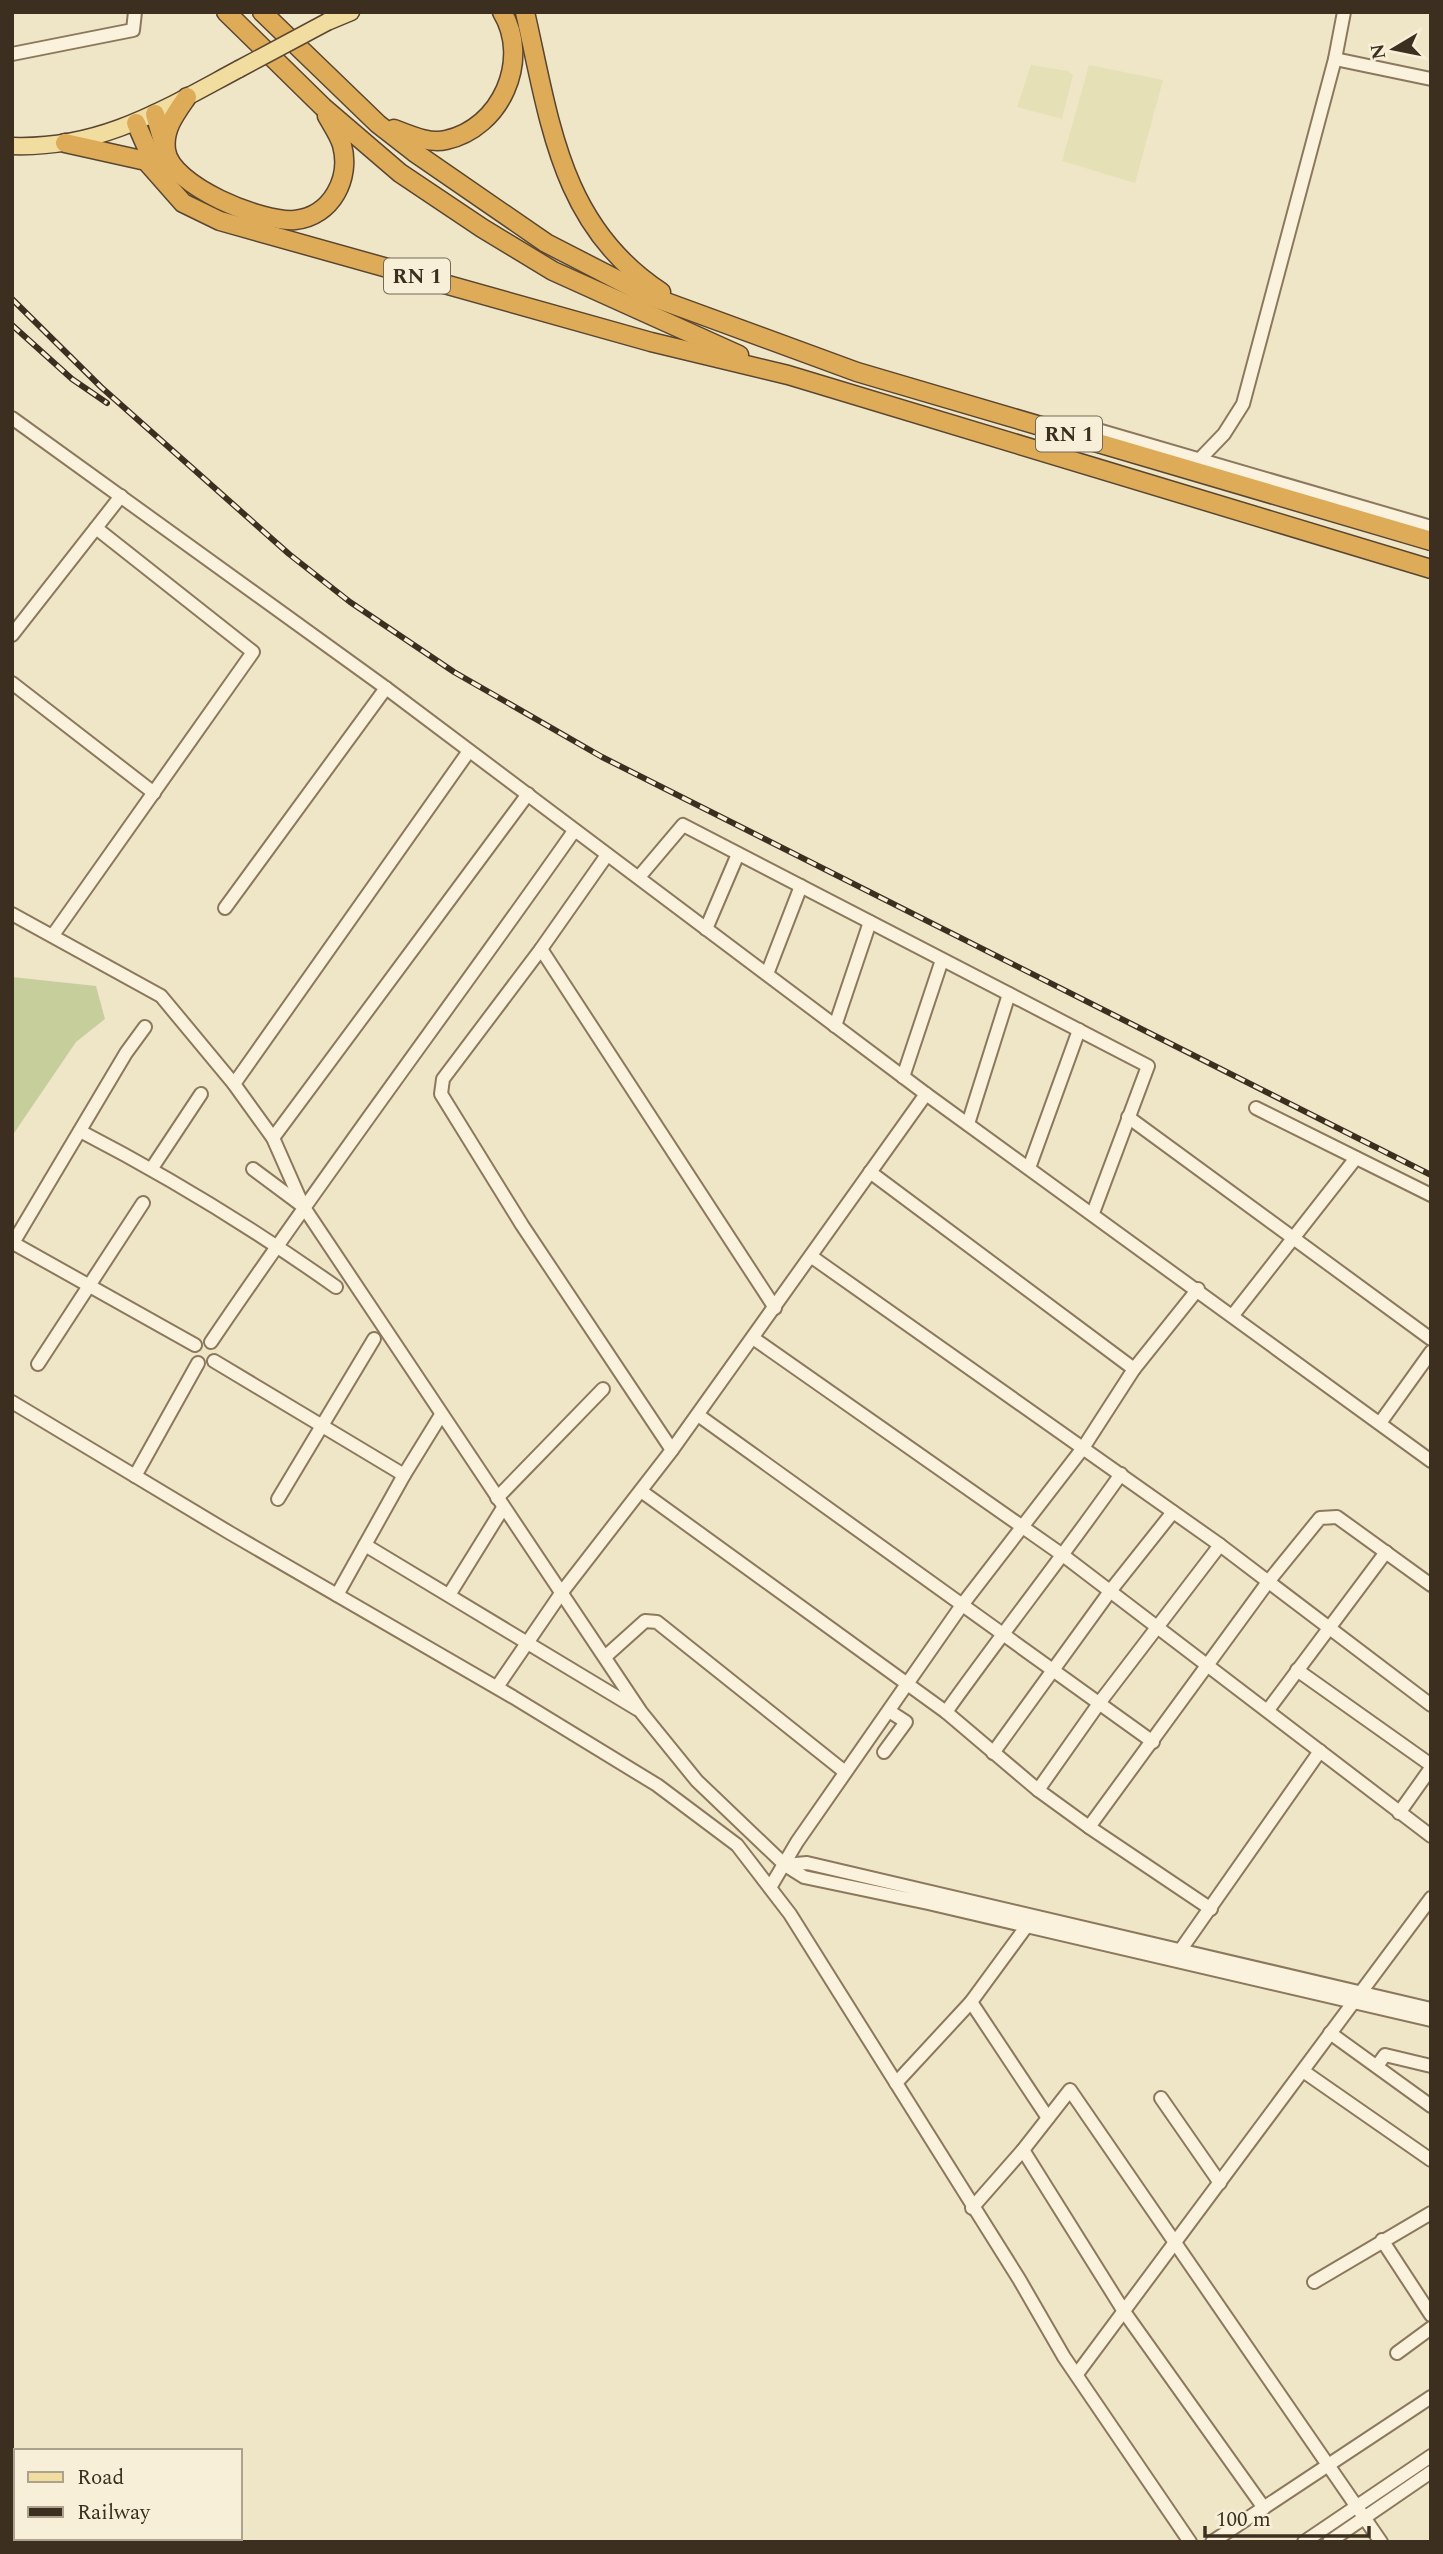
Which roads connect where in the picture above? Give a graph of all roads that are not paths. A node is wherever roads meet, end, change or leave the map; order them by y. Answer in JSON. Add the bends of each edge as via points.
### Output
{"nodes":[{"id":1,"x":135,"y":12,"type":"edge"},
{"id":2,"x":226,"y":12,"type":"edge"},
{"id":3,"x":262,"y":12,"type":"edge"},
{"id":4,"x":351,"y":12,"type":"edge"},
{"id":5,"x":525,"y":12,"type":"edge"},
{"id":6,"x":1344,"y":12,"type":"edge"},
{"id":7,"x":506,"y":16,"type":"edge"},
{"id":8,"x":12,"y":54,"type":"edge"},
{"id":9,"x":1335,"y":58,"type":"junction"},
{"id":10,"x":1431,"y":79,"type":"edge"},
{"id":11,"x":187,"y":97,"type":"junction"},
{"id":12,"x":323,"y":107,"type":"junction"},
{"id":13,"x":155,"y":114,"type":"junction"},
{"id":14,"x":136,"y":123,"type":"junction"},
{"id":15,"x":379,"y":124,"type":"junction"},
{"id":16,"x":65,"y":143,"type":"junction"},
{"id":17,"x":12,"y":146,"type":"edge"},
{"id":18,"x":166,"y":152,"type":"junction"},
{"id":19,"x":160,"y":177,"type":"junction"},
{"id":20,"x":711,"y":319,"type":"junction"},
{"id":21,"x":788,"y":376,"type":"junction"},
{"id":22,"x":12,"y":418,"type":"edge"},
{"id":23,"x":1036,"y":425,"type":"junction"},
{"id":24,"x":1198,"y":461,"type":"junction"},
{"id":25,"x":121,"y":496,"type":"junction"},
{"id":26,"x":1431,"y":527,"type":"edge"},
{"id":27,"x":96,"y":528,"type":"junction"},
{"id":28,"x":1431,"y":541,"type":"edge"},
{"id":29,"x":1431,"y":569,"type":"edge"},
{"id":30,"x":12,"y":635,"type":"edge"},
{"id":31,"x":12,"y":683,"type":"edge"},
{"id":32,"x":386,"y":688,"type":"junction"},
{"id":33,"x":469,"y":751,"type":"junction"},
{"id":34,"x":154,"y":793,"type":"junction"},
{"id":35,"x":528,"y":794,"type":"junction"},
{"id":36,"x":574,"y":831,"type":"junction"},
{"id":37,"x":738,"y":854,"type":"junction"},
{"id":38,"x":607,"y":855,"type":"junction"},
{"id":39,"x":639,"y":877,"type":"junction"},
{"id":40,"x":801,"y":886,"type":"junction"},
{"id":41,"x":225,"y":908,"type":"dead end"},
{"id":42,"x":12,"y":914,"type":"edge"},
{"id":43,"x":870,"y":922,"type":"junction"},
{"id":44,"x":706,"y":929,"type":"junction"},
{"id":45,"x":52,"y":935,"type":"junction"},
{"id":46,"x":541,"y":948,"type":"junction"},
{"id":47,"x":942,"y":960,"type":"junction"},
{"id":48,"x":767,"y":974,"type":"junction"},
{"id":49,"x":1009,"y":994,"type":"junction"},
{"id":50,"x":835,"y":1026,"type":"junction"},
{"id":51,"x":145,"y":1027,"type":"dead end"},
{"id":52,"x":1079,"y":1030,"type":"junction"},
{"id":53,"x":903,"y":1077,"type":"junction"},
{"id":54,"x":234,"y":1084,"type":"junction"},
{"id":55,"x":201,"y":1094,"type":"dead end"},
{"id":56,"x":926,"y":1094,"type":"junction"},
{"id":57,"x":1256,"y":1108,"type":"dead end"},
{"id":58,"x":1128,"y":1117,"type":"junction"},
{"id":59,"x":968,"y":1124,"type":"junction"},
{"id":60,"x":80,"y":1132,"type":"junction"},
{"id":61,"x":272,"y":1138,"type":"junction"},
{"id":62,"x":1356,"y":1158,"type":"junction"},
{"id":63,"x":152,"y":1168,"type":"junction"},
{"id":64,"x":1029,"y":1168,"type":"junction"},
{"id":65,"x":253,"y":1169,"type":"dead end"},
{"id":66,"x":870,"y":1172,"type":"junction"},
{"id":67,"x":1431,"y":1195,"type":"edge"},
{"id":68,"x":143,"y":1203,"type":"dead end"},
{"id":69,"x":303,"y":1206,"type":"junction"},
{"id":70,"x":1093,"y":1213,"type":"junction"},
{"id":71,"x":1294,"y":1239,"type":"junction"},
{"id":72,"x":13,"y":1244,"type":"edge"},
{"id":73,"x":277,"y":1245,"type":"junction"},
{"id":74,"x":812,"y":1257,"type":"junction"},
{"id":75,"x":91,"y":1286,"type":"junction"},
{"id":76,"x":336,"y":1287,"type":"dead end"},
{"id":77,"x":1198,"y":1289,"type":"junction"},
{"id":78,"x":775,"y":1308,"type":"junction"},
{"id":79,"x":1233,"y":1315,"type":"junction"},
{"id":80,"x":754,"y":1338,"type":"junction"},
{"id":81,"x":373,"y":1339,"type":"dead end"},
{"id":82,"x":1431,"y":1339,"type":"edge"},
{"id":83,"x":211,"y":1342,"type":"junction"},
{"id":84,"x":195,"y":1345,"type":"junction"},
{"id":85,"x":1431,"y":1352,"type":"edge"},
{"id":86,"x":214,"y":1361,"type":"junction"},
{"id":87,"x":198,"y":1363,"type":"junction"},
{"id":88,"x":38,"y":1364,"type":"dead end"},
{"id":89,"x":1133,"y":1369,"type":"junction"},
{"id":90,"x":603,"y":1389,"type":"dead end"},
{"id":91,"x":12,"y":1402,"type":"edge"},
{"id":92,"x":441,"y":1415,"type":"junction"},
{"id":93,"x":698,"y":1415,"type":"junction"},
{"id":94,"x":1380,"y":1423,"type":"junction"},
{"id":95,"x":323,"y":1426,"type":"junction"},
{"id":96,"x":1083,"y":1448,"type":"junction"},
{"id":97,"x":672,"y":1450,"type":"junction"},
{"id":98,"x":1431,"y":1461,"type":"edge"},
{"id":99,"x":1121,"y":1474,"type":"junction"},
{"id":100,"x":404,"y":1475,"type":"junction"},
{"id":101,"x":135,"y":1476,"type":"junction"},
{"id":102,"x":641,"y":1491,"type":"junction"},
{"id":103,"x":278,"y":1499,"type":"dead end"},
{"id":104,"x":500,"y":1503,"type":"junction"},
{"id":105,"x":1173,"y":1512,"type":"junction"},
{"id":106,"x":1024,"y":1527,"type":"junction"},
{"id":107,"x":365,"y":1545,"type":"junction"},
{"id":108,"x":1220,"y":1545,"type":"junction"},
{"id":109,"x":1386,"y":1552,"type":"junction"},
{"id":110,"x":1064,"y":1556,"type":"junction"},
{"id":111,"x":1268,"y":1582,"type":"junction"},
{"id":112,"x":1431,"y":1585,"type":"edge"},
{"id":113,"x":1111,"y":1590,"type":"junction"},
{"id":114,"x":562,"y":1592,"type":"junction"},
{"id":115,"x":337,"y":1594,"type":"junction"},
{"id":116,"x":449,"y":1595,"type":"junction"},
{"id":117,"x":962,"y":1605,"type":"junction"},
{"id":118,"x":1159,"y":1626,"type":"junction"},
{"id":119,"x":1328,"y":1628,"type":"junction"},
{"id":120,"x":1002,"y":1632,"type":"junction"},
{"id":121,"x":528,"y":1642,"type":"junction"},
{"id":122,"x":606,"y":1656,"type":"junction"},
{"id":123,"x":1209,"y":1664,"type":"junction"},
{"id":124,"x":1055,"y":1669,"type":"junction"},
{"id":125,"x":1297,"y":1670,"type":"junction"},
{"id":126,"x":905,"y":1686,"type":"junction"},
{"id":127,"x":497,"y":1687,"type":"junction"},
{"id":128,"x":1100,"y":1702,"type":"junction"},
{"id":129,"x":1431,"y":1705,"type":"edge"},
{"id":130,"x":1268,"y":1710,"type":"junction"},
{"id":131,"x":889,"y":1711,"type":"junction"},
{"id":132,"x":641,"y":1712,"type":"junction"},
{"id":133,"x":946,"y":1713,"type":"junction"},
{"id":134,"x":1153,"y":1742,"type":"junction"},
{"id":135,"x":1320,"y":1751,"type":"junction"},
{"id":136,"x":884,"y":1752,"type":"dead end"},
{"id":137,"x":993,"y":1753,"type":"junction"},
{"id":138,"x":1431,"y":1767,"type":"edge"},
{"id":139,"x":845,"y":1772,"type":"junction"},
{"id":140,"x":1038,"y":1790,"type":"junction"},
{"id":141,"x":1399,"y":1813,"type":"junction"},
{"id":142,"x":1089,"y":1827,"type":"junction"},
{"id":143,"x":1431,"y":1836,"type":"edge"},
{"id":144,"x":785,"y":1865,"type":"junction"},
{"id":145,"x":771,"y":1886,"type":"junction"},
{"id":146,"x":1431,"y":1898,"type":"edge"},
{"id":147,"x":1211,"y":1909,"type":"junction"},
{"id":148,"x":1426,"y":1915,"type":"edge"},
{"id":149,"x":1026,"y":1927,"type":"junction"},
{"id":150,"x":1182,"y":1951,"type":"junction"},
{"id":151,"x":1171,"y":1960,"type":"junction"},
{"id":152,"x":1356,"y":1998,"type":"junction"},
{"id":153,"x":971,"y":2002,"type":"junction"},
{"id":154,"x":1431,"y":2009,"type":"edge"},
{"id":155,"x":1431,"y":2020,"type":"edge"},
{"id":156,"x":1330,"y":2033,"type":"junction"},
{"id":157,"x":1431,"y":2066,"type":"edge"},
{"id":158,"x":1377,"y":2067,"type":"junction"},
{"id":159,"x":1303,"y":2071,"type":"junction"},
{"id":160,"x":896,"y":2082,"type":"junction"},
{"id":161,"x":1161,"y":2098,"type":"dead end"},
{"id":162,"x":1431,"y":2106,"type":"edge"},
{"id":163,"x":1048,"y":2118,"type":"junction"},
{"id":164,"x":1023,"y":2150,"type":"junction"},
{"id":165,"x":1431,"y":2160,"type":"edge"},
{"id":166,"x":1220,"y":2183,"type":"junction"},
{"id":167,"x":972,"y":2208,"type":"junction"},
{"id":168,"x":1431,"y":2213,"type":"edge"},
{"id":169,"x":1382,"y":2241,"type":"junction"},
{"id":170,"x":1177,"y":2242,"type":"junction"},
{"id":171,"x":1314,"y":2282,"type":"dead end"},
{"id":172,"x":1125,"y":2313,"type":"junction"},
{"id":173,"x":1431,"y":2315,"type":"edge"},
{"id":174,"x":1431,"y":2328,"type":"edge"},
{"id":175,"x":1396,"y":2353,"type":"dead end"},
{"id":176,"x":1077,"y":2374,"type":"junction"},
{"id":177,"x":1431,"y":2397,"type":"edge"},
{"id":178,"x":1431,"y":2456,"type":"edge"},
{"id":179,"x":1330,"y":2465,"type":"junction"},
{"id":180,"x":1431,"y":2472,"type":"edge"},
{"id":181,"x":1264,"y":2508,"type":"junction"},
{"id":182,"x":1362,"y":2513,"type":"junction"},
{"id":183,"x":1190,"y":2542,"type":"edge"},
{"id":184,"x":1212,"y":2542,"type":"edge"},
{"id":185,"x":1304,"y":2542,"type":"edge"},
{"id":186,"x":1329,"y":2542,"type":"edge"},
{"id":187,"x":1381,"y":2542,"type":"edge"}],
"edges":[{"from":1,"to":8,"type":"street","via":[[133,30]]},
{"from":2,"to":12,"type":"highway"},
{"from":3,"to":15,"type":"highway"},
{"from":4,"to":11,"type":"main road","number":"RN 1","bridge":true},
{"from":5,"to":20,"type":"highway","number":"RN 1","via":[[556,145],[583,214],[630,269]]},
{"from":6,"to":9,"type":"street"},
{"from":7,"to":15,"type":"highway","via":[[513,68],[489,118],[444,141],[420,139]]},
{"from":9,"to":10,"type":"street"},
{"from":9,"to":24,"type":"street","via":[[1243,404],[1224,434]]},
{"from":11,"to":13,"type":"main road","number":"RN 1"},
{"from":11,"to":18,"type":"highway","via":[[166,133]]},
{"from":12,"to":18,"type":"highway","via":[[342,144],[345,171],[334,199],[318,214],[294,220],[214,198],[173,168]]},
{"from":12,"to":21,"type":"highway","via":[[400,173],[553,271]]},
{"from":13,"to":14,"type":"main road","number":"RN 1"},
{"from":13,"to":18,"type":"highway"},
{"from":14,"to":16,"type":"main road","number":"RN 1"},
{"from":14,"to":19,"type":"highway"},
{"from":15,"to":20,"type":"highway","via":[[546,243],[648,295]]},
{"from":16,"to":17,"type":"main road","number":"RN 1"},
{"from":16,"to":19,"type":"highway","number":"RN 1","via":[[146,162]]},
{"from":19,"to":21,"type":"highway","number":"RN 1","via":[[183,203],[220,221]]},
{"from":20,"to":23,"type":"highway","number":"RN 1","via":[[857,372]]},
{"from":21,"to":29,"type":"highway","number":"RN 1"},
{"from":22,"to":25,"type":"street"},
{"from":23,"to":24,"type":"street","via":[[1084,426]]},
{"from":23,"to":28,"type":"highway","number":"RN 1"},
{"from":24,"to":26,"type":"street"},
{"from":25,"to":27,"type":"street"},
{"from":25,"to":32,"type":"street"},
{"from":27,"to":30,"type":"street"},
{"from":27,"to":34,"type":"street","via":[[253,652]]},
{"from":31,"to":34,"type":"street"},
{"from":32,"to":33,"type":"street"},
{"from":32,"to":41,"type":"street"},
{"from":33,"to":35,"type":"street"},
{"from":33,"to":54,"type":"street"},
{"from":34,"to":45,"type":"street"},
{"from":35,"to":36,"type":"street"},
{"from":35,"to":61,"type":"street"},
{"from":36,"to":38,"type":"street"},
{"from":36,"to":69,"type":"street"},
{"from":37,"to":39,"type":"street","via":[[683,825]]},
{"from":37,"to":40,"type":"street"},
{"from":37,"to":44,"type":"street"},
{"from":38,"to":39,"type":"street"},
{"from":38,"to":46,"type":"street"},
{"from":39,"to":44,"type":"street"},
{"from":40,"to":43,"type":"street"},
{"from":40,"to":48,"type":"street"},
{"from":42,"to":45,"type":"street"},
{"from":43,"to":47,"type":"street"},
{"from":43,"to":50,"type":"street"},
{"from":44,"to":48,"type":"street"},
{"from":45,"to":54,"type":"street","via":[[161,996]]},
{"from":46,"to":78,"type":"street"},
{"from":46,"to":97,"type":"street","via":[[443,1079],[440,1094]]},
{"from":47,"to":49,"type":"street"},
{"from":47,"to":53,"type":"street"},
{"from":48,"to":50,"type":"street"},
{"from":49,"to":52,"type":"street"},
{"from":49,"to":59,"type":"street"},
{"from":50,"to":53,"type":"street"},
{"from":51,"to":60,"type":"street"},
{"from":52,"to":58,"type":"street","via":[[1148,1066]]},
{"from":52,"to":64,"type":"street"},
{"from":53,"to":56,"type":"street"},
{"from":54,"to":61,"type":"street"},
{"from":55,"to":63,"type":"street"},
{"from":56,"to":59,"type":"street"},
{"from":56,"to":66,"type":"street"},
{"from":57,"to":62,"type":"street"},
{"from":58,"to":70,"type":"street"},
{"from":58,"to":71,"type":"street"},
{"from":59,"to":64,"type":"street"},
{"from":60,"to":63,"type":"street"},
{"from":60,"to":72,"type":"street"},
{"from":61,"to":69,"type":"street"},
{"from":62,"to":67,"type":"street"},
{"from":62,"to":71,"type":"street"},
{"from":63,"to":73,"type":"street"},
{"from":64,"to":70,"type":"street"},
{"from":65,"to":69,"type":"street"},
{"from":66,"to":74,"type":"street"},
{"from":66,"to":89,"type":"street"},
{"from":68,"to":75,"type":"street"},
{"from":69,"to":73,"type":"street"},
{"from":69,"to":92,"type":"street"},
{"from":70,"to":77,"type":"street"},
{"from":71,"to":79,"type":"street"},
{"from":71,"to":82,"type":"street"},
{"from":72,"to":75,"type":"street"},
{"from":73,"to":76,"type":"street"},
{"from":73,"to":83,"type":"street"},
{"from":74,"to":78,"type":"street"},
{"from":74,"to":96,"type":"street"},
{"from":75,"to":84,"type":"street"},
{"from":75,"to":88,"type":"street"},
{"from":77,"to":79,"type":"street"},
{"from":77,"to":89,"type":"street"},
{"from":78,"to":80,"type":"street"},
{"from":79,"to":94,"type":"street"},
{"from":80,"to":93,"type":"street"},
{"from":80,"to":106,"type":"street"},
{"from":81,"to":95,"type":"street"},
{"from":83,"to":84,"type":"street"},
{"from":83,"to":86,"type":"street","via":[[216,1349]]},
{"from":84,"to":87,"type":"street","via":[[192,1357]]},
{"from":85,"to":94,"type":"street"},
{"from":86,"to":87,"type":"street"},
{"from":86,"to":95,"type":"street"},
{"from":87,"to":101,"type":"street"},
{"from":89,"to":96,"type":"street"},
{"from":90,"to":104,"type":"street"},
{"from":91,"to":101,"type":"street"},
{"from":92,"to":100,"type":"street"},
{"from":92,"to":104,"type":"street"},
{"from":93,"to":97,"type":"street"},
{"from":93,"to":117,"type":"street"},
{"from":94,"to":98,"type":"street"},
{"from":95,"to":100,"type":"street"},
{"from":95,"to":103,"type":"street"},
{"from":96,"to":99,"type":"street"},
{"from":96,"to":106,"type":"street"},
{"from":97,"to":102,"type":"street"},
{"from":99,"to":105,"type":"street"},
{"from":99,"to":110,"type":"street"},
{"from":100,"to":107,"type":"street"},
{"from":101,"to":115,"type":"street"},
{"from":102,"to":114,"type":"street"},
{"from":102,"to":126,"type":"street"},
{"from":104,"to":114,"type":"street"},
{"from":104,"to":116,"type":"street"},
{"from":105,"to":108,"type":"street"},
{"from":105,"to":113,"type":"street"},
{"from":106,"to":110,"type":"street"},
{"from":106,"to":117,"type":"street"},
{"from":107,"to":115,"type":"street"},
{"from":107,"to":116,"type":"street"},
{"from":108,"to":111,"type":"street"},
{"from":108,"to":118,"type":"street"},
{"from":109,"to":111,"type":"street","via":[[1337,1517],[1320,1518]]},
{"from":109,"to":112,"type":"street"},
{"from":109,"to":119,"type":"street"},
{"from":110,"to":113,"type":"street"},
{"from":110,"to":120,"type":"street"},
{"from":111,"to":119,"type":"street"},
{"from":111,"to":123,"type":"street"},
{"from":113,"to":118,"type":"street"},
{"from":113,"to":124,"type":"street"},
{"from":114,"to":121,"type":"street"},
{"from":114,"to":122,"type":"street"},
{"from":115,"to":127,"type":"street"},
{"from":116,"to":121,"type":"street"},
{"from":117,"to":120,"type":"street"},
{"from":117,"to":126,"type":"street"},
{"from":118,"to":123,"type":"street"},
{"from":118,"to":128,"type":"street"},
{"from":119,"to":125,"type":"street"},
{"from":119,"to":129,"type":"street"},
{"from":120,"to":124,"type":"street"},
{"from":120,"to":133,"type":"street"},
{"from":121,"to":127,"type":"street"},
{"from":121,"to":132,"type":"street"},
{"from":122,"to":132,"type":"street"},
{"from":122,"to":139,"type":"street","via":[[645,1620],[656,1622]]},
{"from":123,"to":130,"type":"street"},
{"from":123,"to":134,"type":"street"},
{"from":124,"to":128,"type":"street"},
{"from":124,"to":137,"type":"street"},
{"from":125,"to":130,"type":"street"},
{"from":125,"to":138,"type":"street"},
{"from":126,"to":131,"type":"street"},
{"from":126,"to":133,"type":"street"},
{"from":127,"to":145,"type":"street","via":[[657,1785],[737,1845]]},
{"from":128,"to":134,"type":"street"},
{"from":128,"to":140,"type":"street"},
{"from":130,"to":135,"type":"street"},
{"from":131,"to":136,"type":"street","via":[[906,1722]]},
{"from":131,"to":139,"type":"street"},
{"from":132,"to":144,"type":"street","via":[[697,1781]]},
{"from":133,"to":137,"type":"street"},
{"from":134,"to":142,"type":"street"},
{"from":135,"to":141,"type":"street"},
{"from":135,"to":147,"type":"street"},
{"from":137,"to":140,"type":"street"},
{"from":138,"to":141,"type":"street"},
{"from":139,"to":144,"type":"street"},
{"from":140,"to":142,"type":"street"},
{"from":141,"to":143,"type":"street"},
{"from":142,"to":147,"type":"street"},
{"from":144,"to":145,"type":"street"},
{"from":144,"to":149,"type":"street","via":[[804,1877]]},
{"from":144,"to":150,"type":"street","via":[[807,1863]]},
{"from":145,"to":160,"type":"street"},
{"from":146,"to":148,"type":"street"},
{"from":147,"to":150,"type":"street"},
{"from":148,"to":152,"type":"street"},
{"from":149,"to":151,"type":"street"},
{"from":149,"to":153,"type":"street"},
{"from":150,"to":151,"type":"street"},
{"from":150,"to":152,"type":"street"},
{"from":151,"to":152,"type":"street"},
{"from":152,"to":154,"type":"street"},
{"from":152,"to":155,"type":"street"},
{"from":152,"to":156,"type":"street"},
{"from":153,"to":160,"type":"street"},
{"from":153,"to":163,"type":"street"},
{"from":156,"to":158,"type":"street"},
{"from":156,"to":159,"type":"street"},
{"from":157,"to":158,"type":"street","via":[[1385,2055]]},
{"from":158,"to":162,"type":"street"},
{"from":159,"to":165,"type":"street"},
{"from":159,"to":166,"type":"street"},
{"from":160,"to":167,"type":"street"},
{"from":161,"to":166,"type":"street"},
{"from":163,"to":164,"type":"street"},
{"from":163,"to":170,"type":"street","via":[[1070,2090]]},
{"from":164,"to":167,"type":"street"},
{"from":164,"to":172,"type":"street"},
{"from":166,"to":170,"type":"street"},
{"from":167,"to":176,"type":"street"},
{"from":168,"to":169,"type":"street"},
{"from":169,"to":171,"type":"street"},
{"from":169,"to":173,"type":"street"},
{"from":170,"to":172,"type":"street"},
{"from":170,"to":179,"type":"street"},
{"from":172,"to":176,"type":"street"},
{"from":172,"to":181,"type":"street"},
{"from":174,"to":175,"type":"street"},
{"from":176,"to":183,"type":"street"},
{"from":177,"to":179,"type":"street"},
{"from":178,"to":182,"type":"street"},
{"from":179,"to":181,"type":"street"},
{"from":179,"to":182,"type":"street"},
{"from":180,"to":182,"type":"street"},
{"from":181,"to":184,"type":"street"},
{"from":182,"to":185,"type":"street"},
{"from":182,"to":186,"type":"street"},
{"from":182,"to":187,"type":"street"}]}
